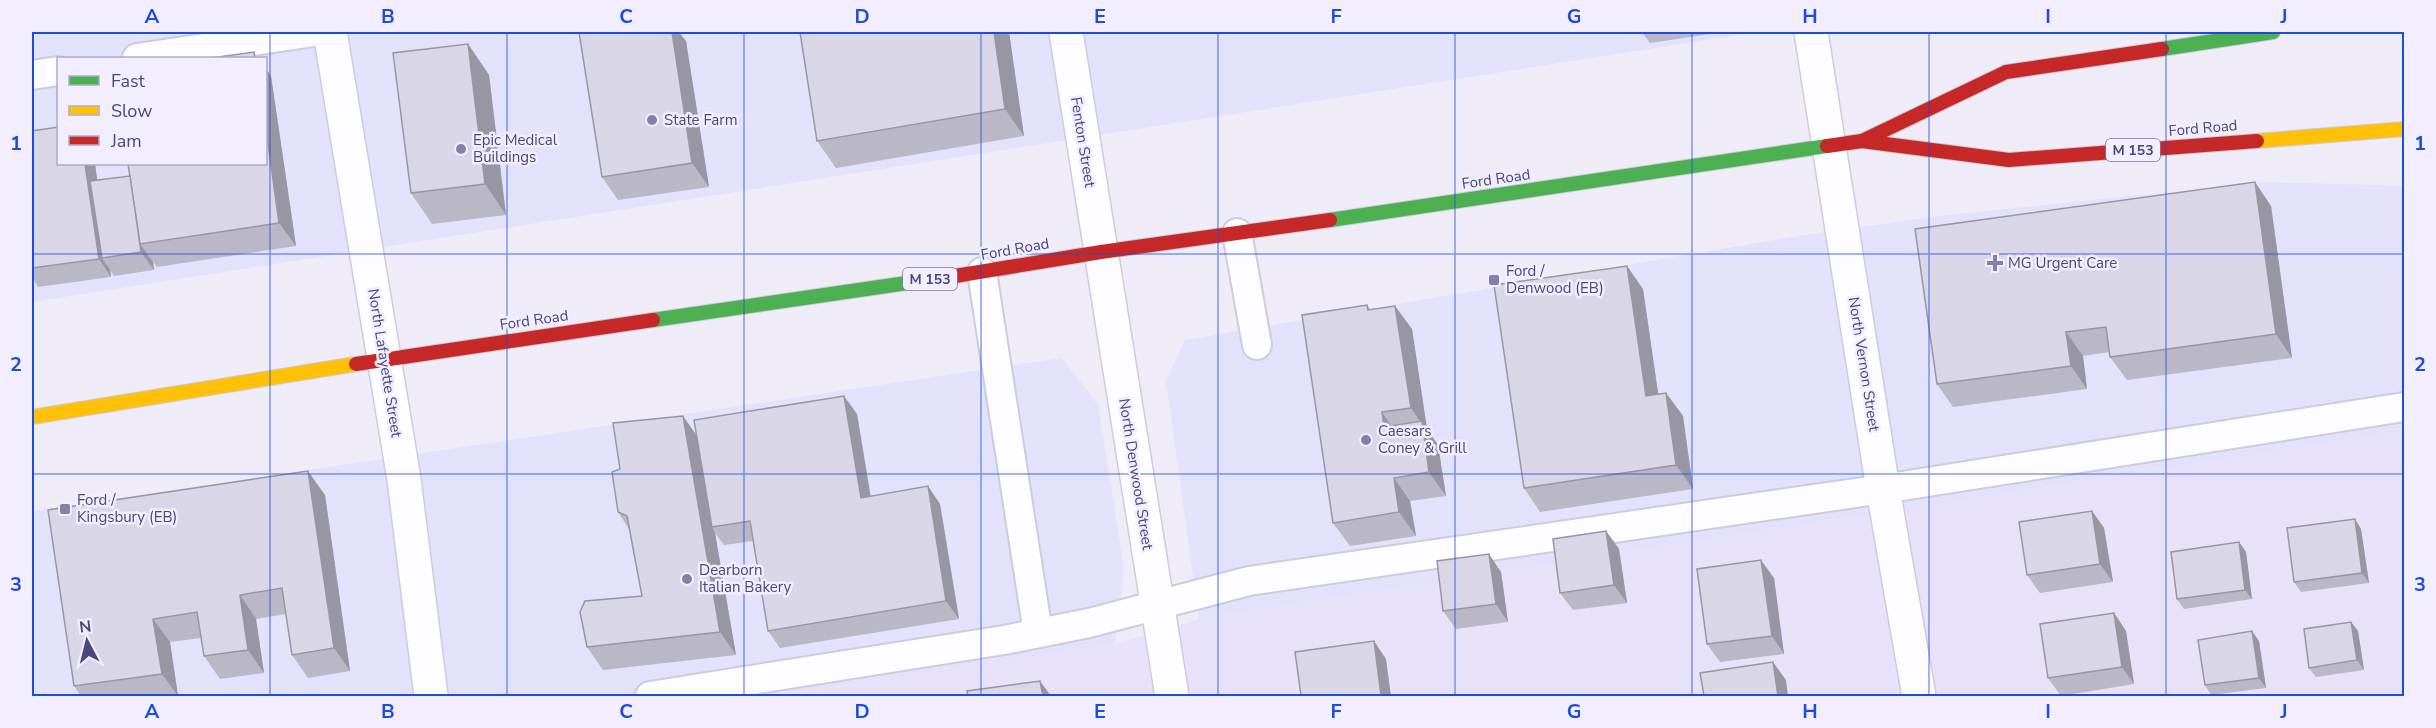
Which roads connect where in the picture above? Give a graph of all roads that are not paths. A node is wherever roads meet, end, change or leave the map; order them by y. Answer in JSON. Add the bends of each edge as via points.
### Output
{"nodes":[{"id":1,"x":314,"y":32,"type":"edge"},
{"id":2,"x":330,"y":32,"type":"edge"},
{"id":3,"x":1066,"y":32,"type":"edge"},
{"id":4,"x":1811,"y":32,"type":"edge"},
{"id":5,"x":2273,"y":32,"type":"edge"},
{"id":6,"x":144,"y":57,"type":"edge"},
{"id":7,"x":57,"y":71,"type":"edge"},
{"id":8,"x":32,"y":75,"type":"edge"},
{"id":9,"x":2404,"y":129,"type":"edge"},
{"id":10,"x":1862,"y":141,"type":"junction"},
{"id":11,"x":1829,"y":145,"type":"junction"},
{"id":12,"x":1237,"y":232,"type":"junction"},
{"id":13,"x":1101,"y":252,"type":"junction"},
{"id":14,"x":982,"y":272,"type":"junction"},
{"id":15,"x":1257,"y":345,"type":"dead end"},
{"id":16,"x":385,"y":359,"type":"junction"},
{"id":17,"x":2404,"y":408,"type":"edge"},
{"id":18,"x":32,"y":417,"type":"edge"},
{"id":19,"x":1883,"y":489,"type":"junction"},
{"id":20,"x":1157,"y":607,"type":"junction"},
{"id":21,"x":1038,"y":633,"type":"junction"},
{"id":22,"x":431,"y":696,"type":"edge"},
{"id":23,"x":650,"y":696,"type":"edge"},
{"id":24,"x":1172,"y":696,"type":"edge"},
{"id":25,"x":1919,"y":696,"type":"edge"}],
"edges":[{"from":1,"to":6,"type":"lane"},
{"from":2,"to":16,"type":"street","name":"North Lafayette Street"},
{"from":3,"to":13,"type":"street","name":"Fenton Street"},
{"from":4,"to":11,"type":"street","name":"North Vernon Street"},
{"from":5,"to":10,"type":"main road","name":"Ford Road","number":"M 153","via":[[2006,72]]},
{"from":7,"to":8,"type":"lane"},
{"from":9,"to":10,"type":"main road","name":"Ford Road","number":"M 153","via":[[2009,160]]},
{"from":10,"to":11,"type":"main road","name":"Ford Road","number":"M 153"},
{"from":11,"to":12,"type":"main road","name":"Ford Road","number":"M 153"},
{"from":11,"to":19,"type":"street","name":"North Vernon Street"},
{"from":12,"to":13,"type":"main road","name":"Ford Road","number":"M 153"},
{"from":12,"to":15,"type":"lane"},
{"from":13,"to":14,"type":"main road","name":"Ford Road","number":"M 153"},
{"from":13,"to":20,"type":"street","name":"North Denwood Street"},
{"from":14,"to":16,"type":"main road","name":"Ford Road","number":"M 153"},
{"from":14,"to":21,"type":"lane"},
{"from":16,"to":18,"type":"main road","name":"Ford Road","number":"M 153"},
{"from":16,"to":22,"type":"street","name":"North Lafayette Street"},
{"from":17,"to":19,"type":"lane"},
{"from":19,"to":20,"type":"lane","via":[[1249,581]]},
{"from":19,"to":25,"type":"street","name":"North Vernon Street"},
{"from":20,"to":21,"type":"lane"},
{"from":20,"to":24,"type":"street","name":"North Denwood Street"},
{"from":21,"to":23,"type":"lane"}]}
